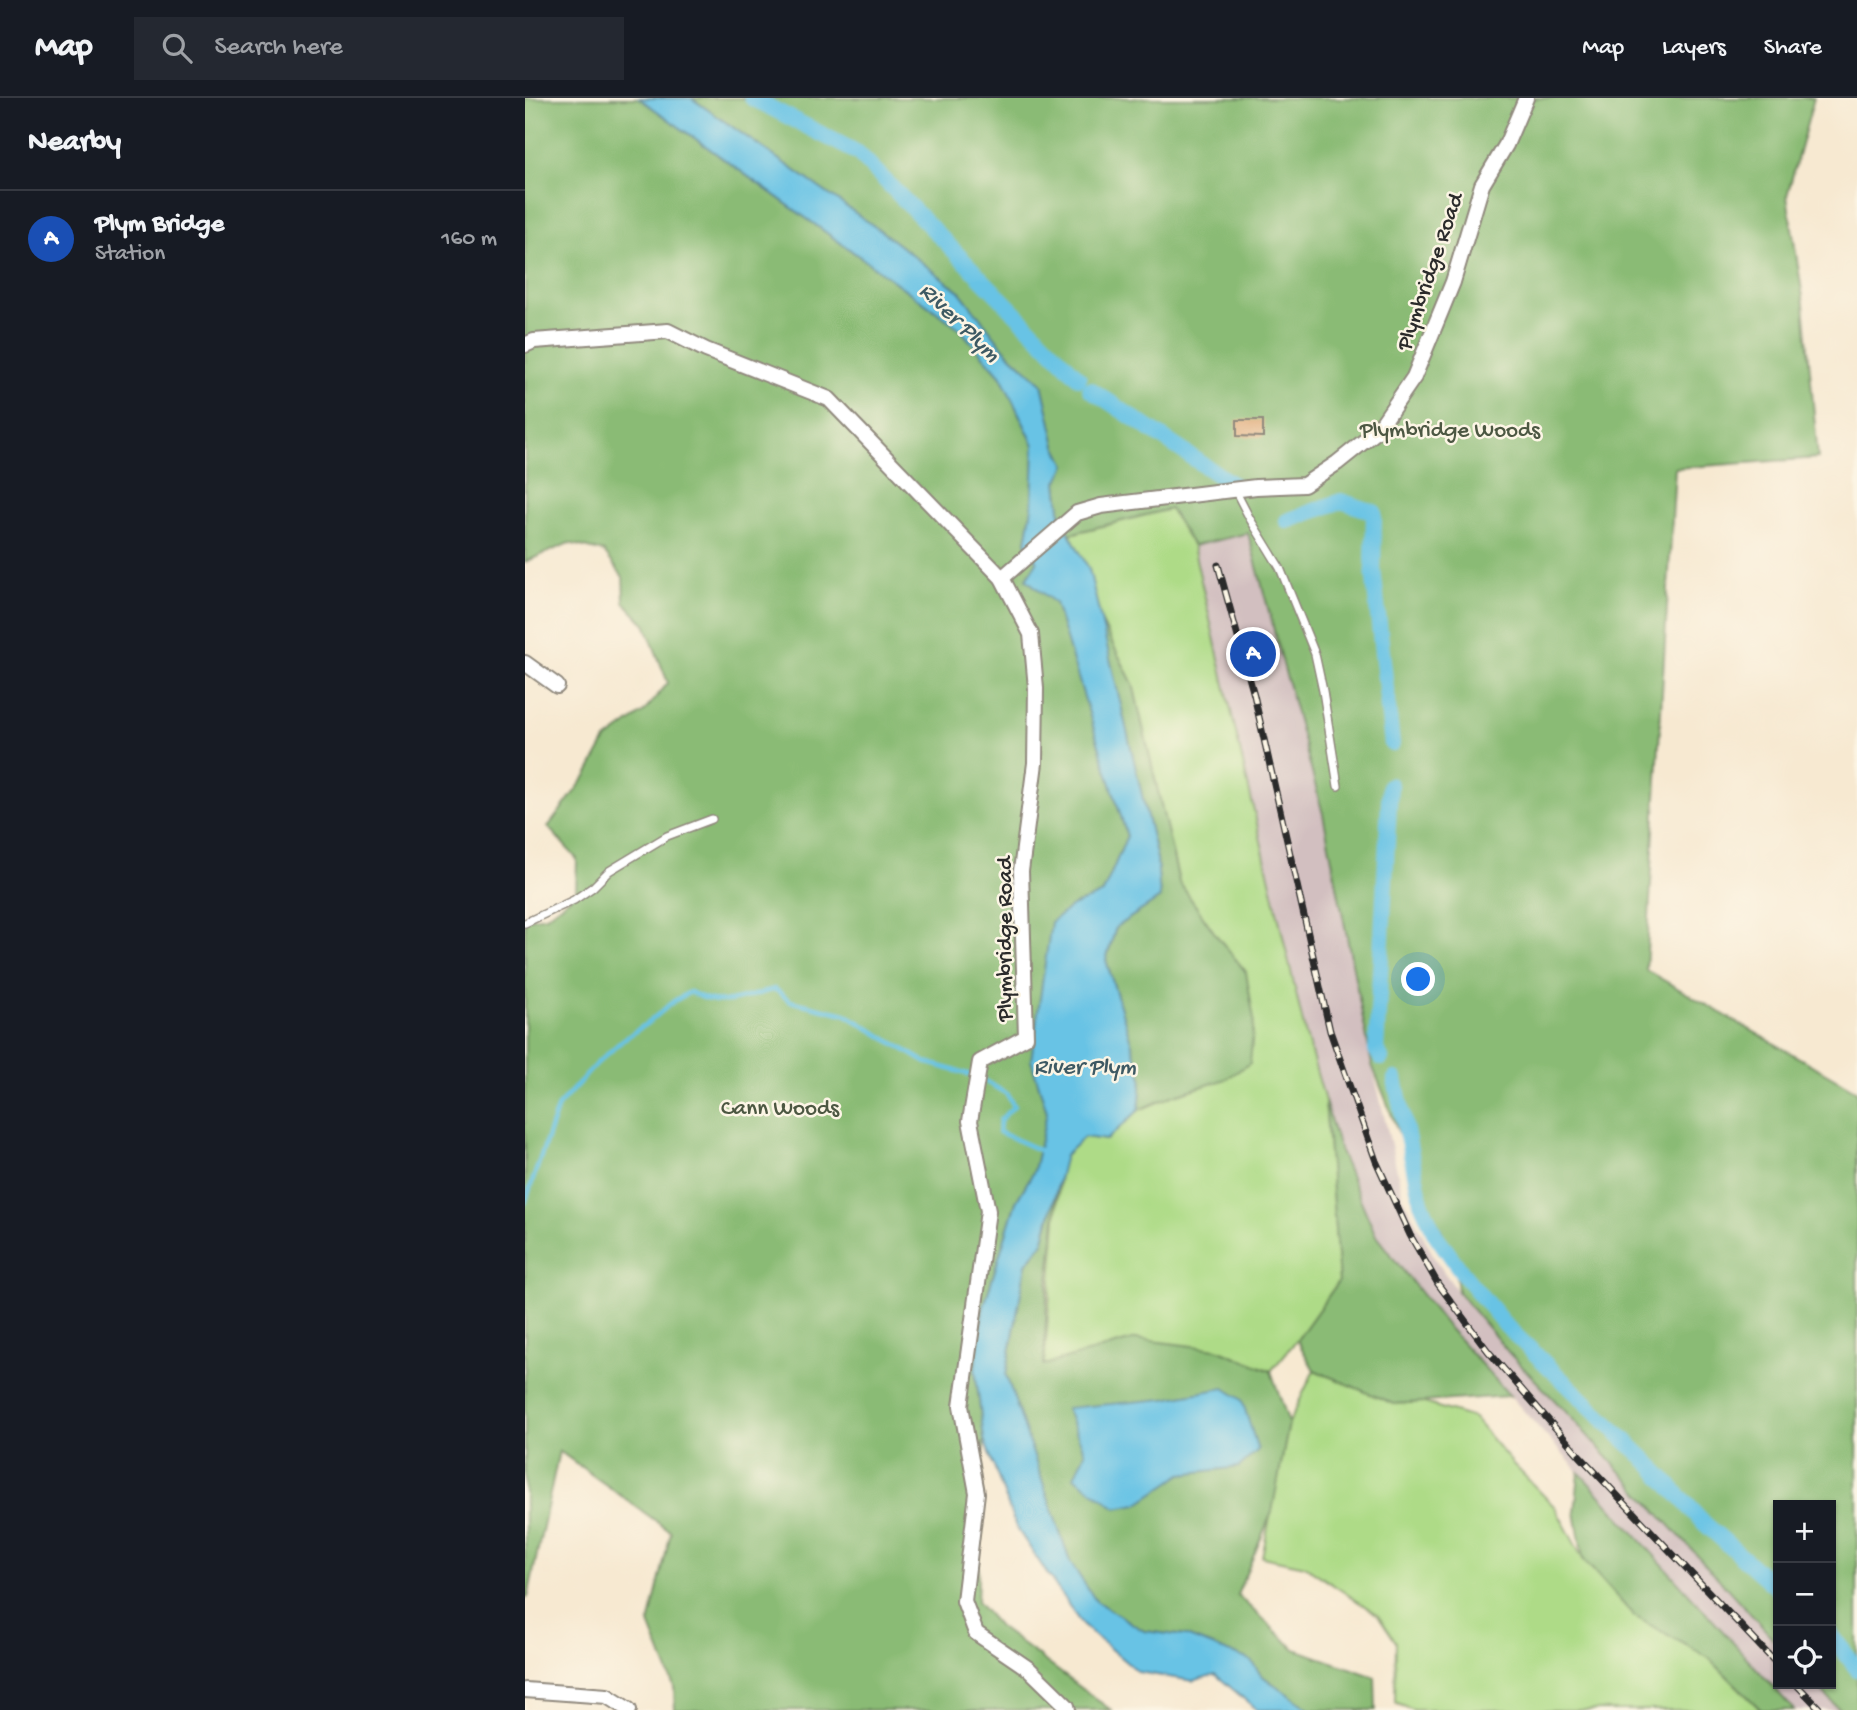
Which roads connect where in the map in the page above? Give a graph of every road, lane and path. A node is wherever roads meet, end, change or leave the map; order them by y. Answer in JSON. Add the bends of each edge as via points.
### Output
{"nodes":[{"id":1,"x":1526,"y":98,"type":"edge"},
{"id":2,"x":525,"y":345,"type":"edge"},
{"id":3,"x":1235,"y":489,"type":"junction"},
{"id":4,"x":1002,"y":578,"type":"junction"},
{"id":5,"x":525,"y":663,"type":"edge"},
{"id":6,"x":557,"y":687,"type":"dead end"},
{"id":7,"x":1338,"y":786,"type":"dead end"},
{"id":8,"x":712,"y":819,"type":"dead end"},
{"id":9,"x":525,"y":923,"type":"edge"},
{"id":10,"x":525,"y":1690,"type":"edge"},
{"id":11,"x":629,"y":1710,"type":"edge"},
{"id":12,"x":1068,"y":1710,"type":"edge"}],
"edges":[{"from":1,"to":3,"type":"street","name":"Plymbridge Road","via":[[1482,185],[1454,282],[1414,377],[1377,431],[1304,485]]},
{"from":2,"to":4,"type":"street","name":"Plymbridge Road","via":[[669,331],[829,399]]},
{"from":3,"to":4,"type":"street","name":"Plymbridge Road","via":[[1077,513]]},
{"from":3,"to":7,"type":"lane","via":[[1280,568],[1314,654]]},
{"from":4,"to":12,"type":"street","name":"Plymbridge Road","via":[[1014,613],[1031,634],[1035,688],[1035,763],[1021,871],[1026,1037],[980,1062],[970,1121],[988,1211],[961,1406],[977,1493],[964,1601],[976,1633],[1029,1669]]},
{"from":5,"to":6,"type":"street"},
{"from":8,"to":9,"type":"lane","via":[[667,836],[574,900]]},
{"from":10,"to":11,"type":"street","via":[[607,1696]]}]}
